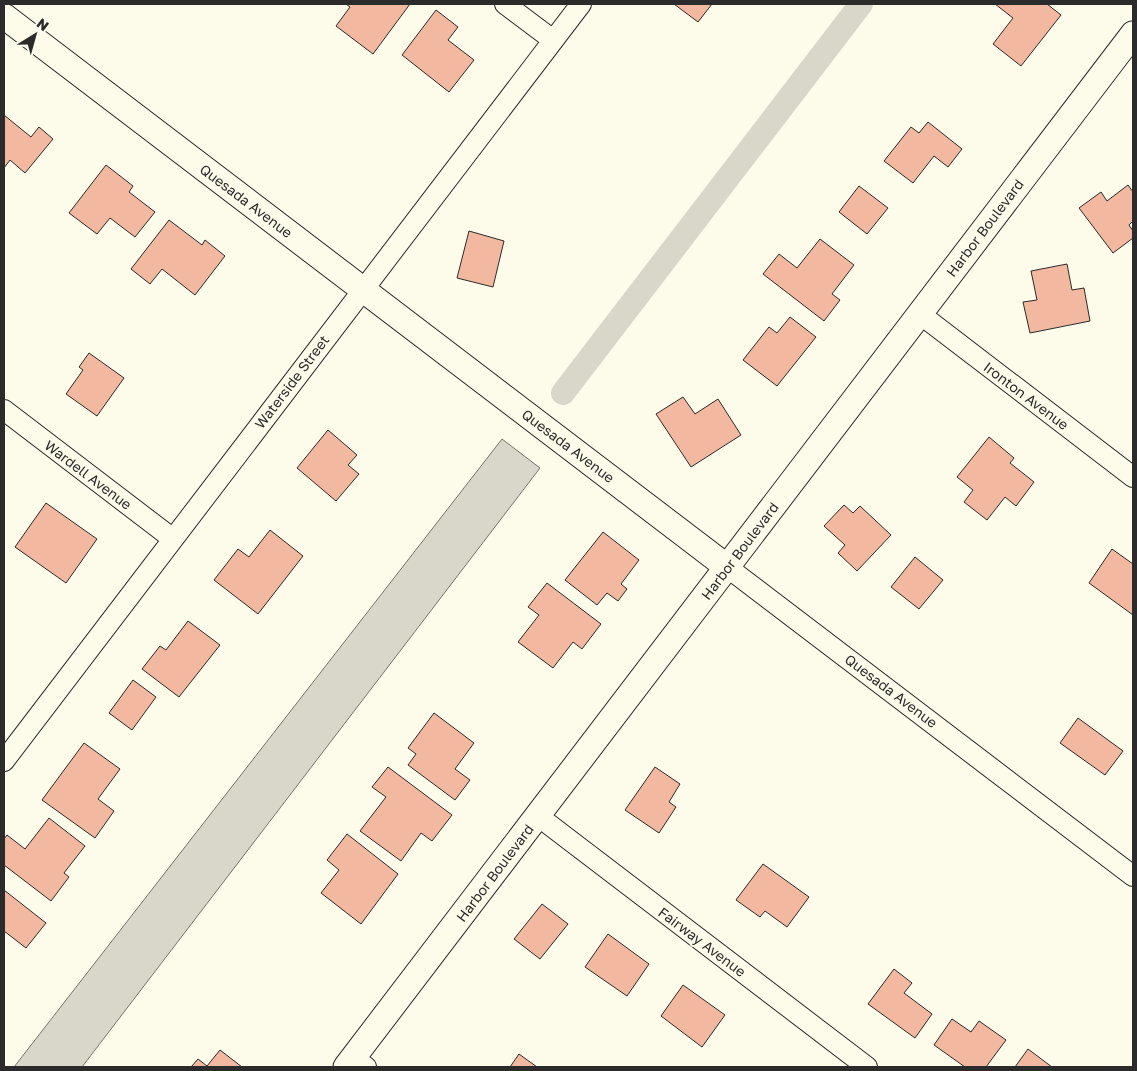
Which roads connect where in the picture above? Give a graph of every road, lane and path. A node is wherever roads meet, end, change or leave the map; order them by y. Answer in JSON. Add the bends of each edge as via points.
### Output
{"nodes":[{"id":1,"x":505,"y":4,"type":"edge"},
{"id":2,"x":581,"y":4,"type":"edge"},
{"id":3,"x":4,"y":16,"type":"edge"},
{"id":4,"x":1133,"y":34,"type":"edge"},
{"id":5,"x":553,"y":40,"type":"junction"},
{"id":6,"x":363,"y":290,"type":"junction"},
{"id":7,"x":920,"y":314,"type":"junction"},
{"id":8,"x":4,"y":410,"type":"edge"},
{"id":9,"x":1133,"y":477,"type":"edge"},
{"id":10,"x":173,"y":539,"type":"junction"},
{"id":11,"x":728,"y":567,"type":"junction"},
{"id":12,"x":4,"y":761,"type":"edge"},
{"id":13,"x":538,"y":816,"type":"junction"},
{"id":14,"x":1133,"y":876,"type":"edge"},
{"id":15,"x":355,"y":1064,"type":"edge"},
{"id":16,"x":867,"y":1067,"type":"edge"}],
"edges":[{"from":1,"to":5,"type":"street"},
{"from":2,"to":5,"type":"street","name":"Waterside Street"},
{"from":3,"to":6,"type":"street","name":"Quesada Avenue"},
{"from":4,"to":7,"type":"street","name":"Harbor Boulevard"},
{"from":5,"to":6,"type":"street","name":"Waterside Street"},
{"from":6,"to":10,"type":"street","name":"Waterside Street"},
{"from":6,"to":11,"type":"street","name":"Quesada Avenue"},
{"from":7,"to":9,"type":"street","name":"Ironton Avenue"},
{"from":7,"to":11,"type":"street","name":"Harbor Boulevard"},
{"from":8,"to":10,"type":"street","name":"Wardell Avenue"},
{"from":10,"to":12,"type":"street","name":"Waterside Street"},
{"from":11,"to":13,"type":"street","name":"Harbor Boulevard"},
{"from":11,"to":14,"type":"street","name":"Quesada Avenue"},
{"from":13,"to":15,"type":"street","name":"Harbor Boulevard"},
{"from":13,"to":16,"type":"street","name":"Fairway Avenue"}]}
